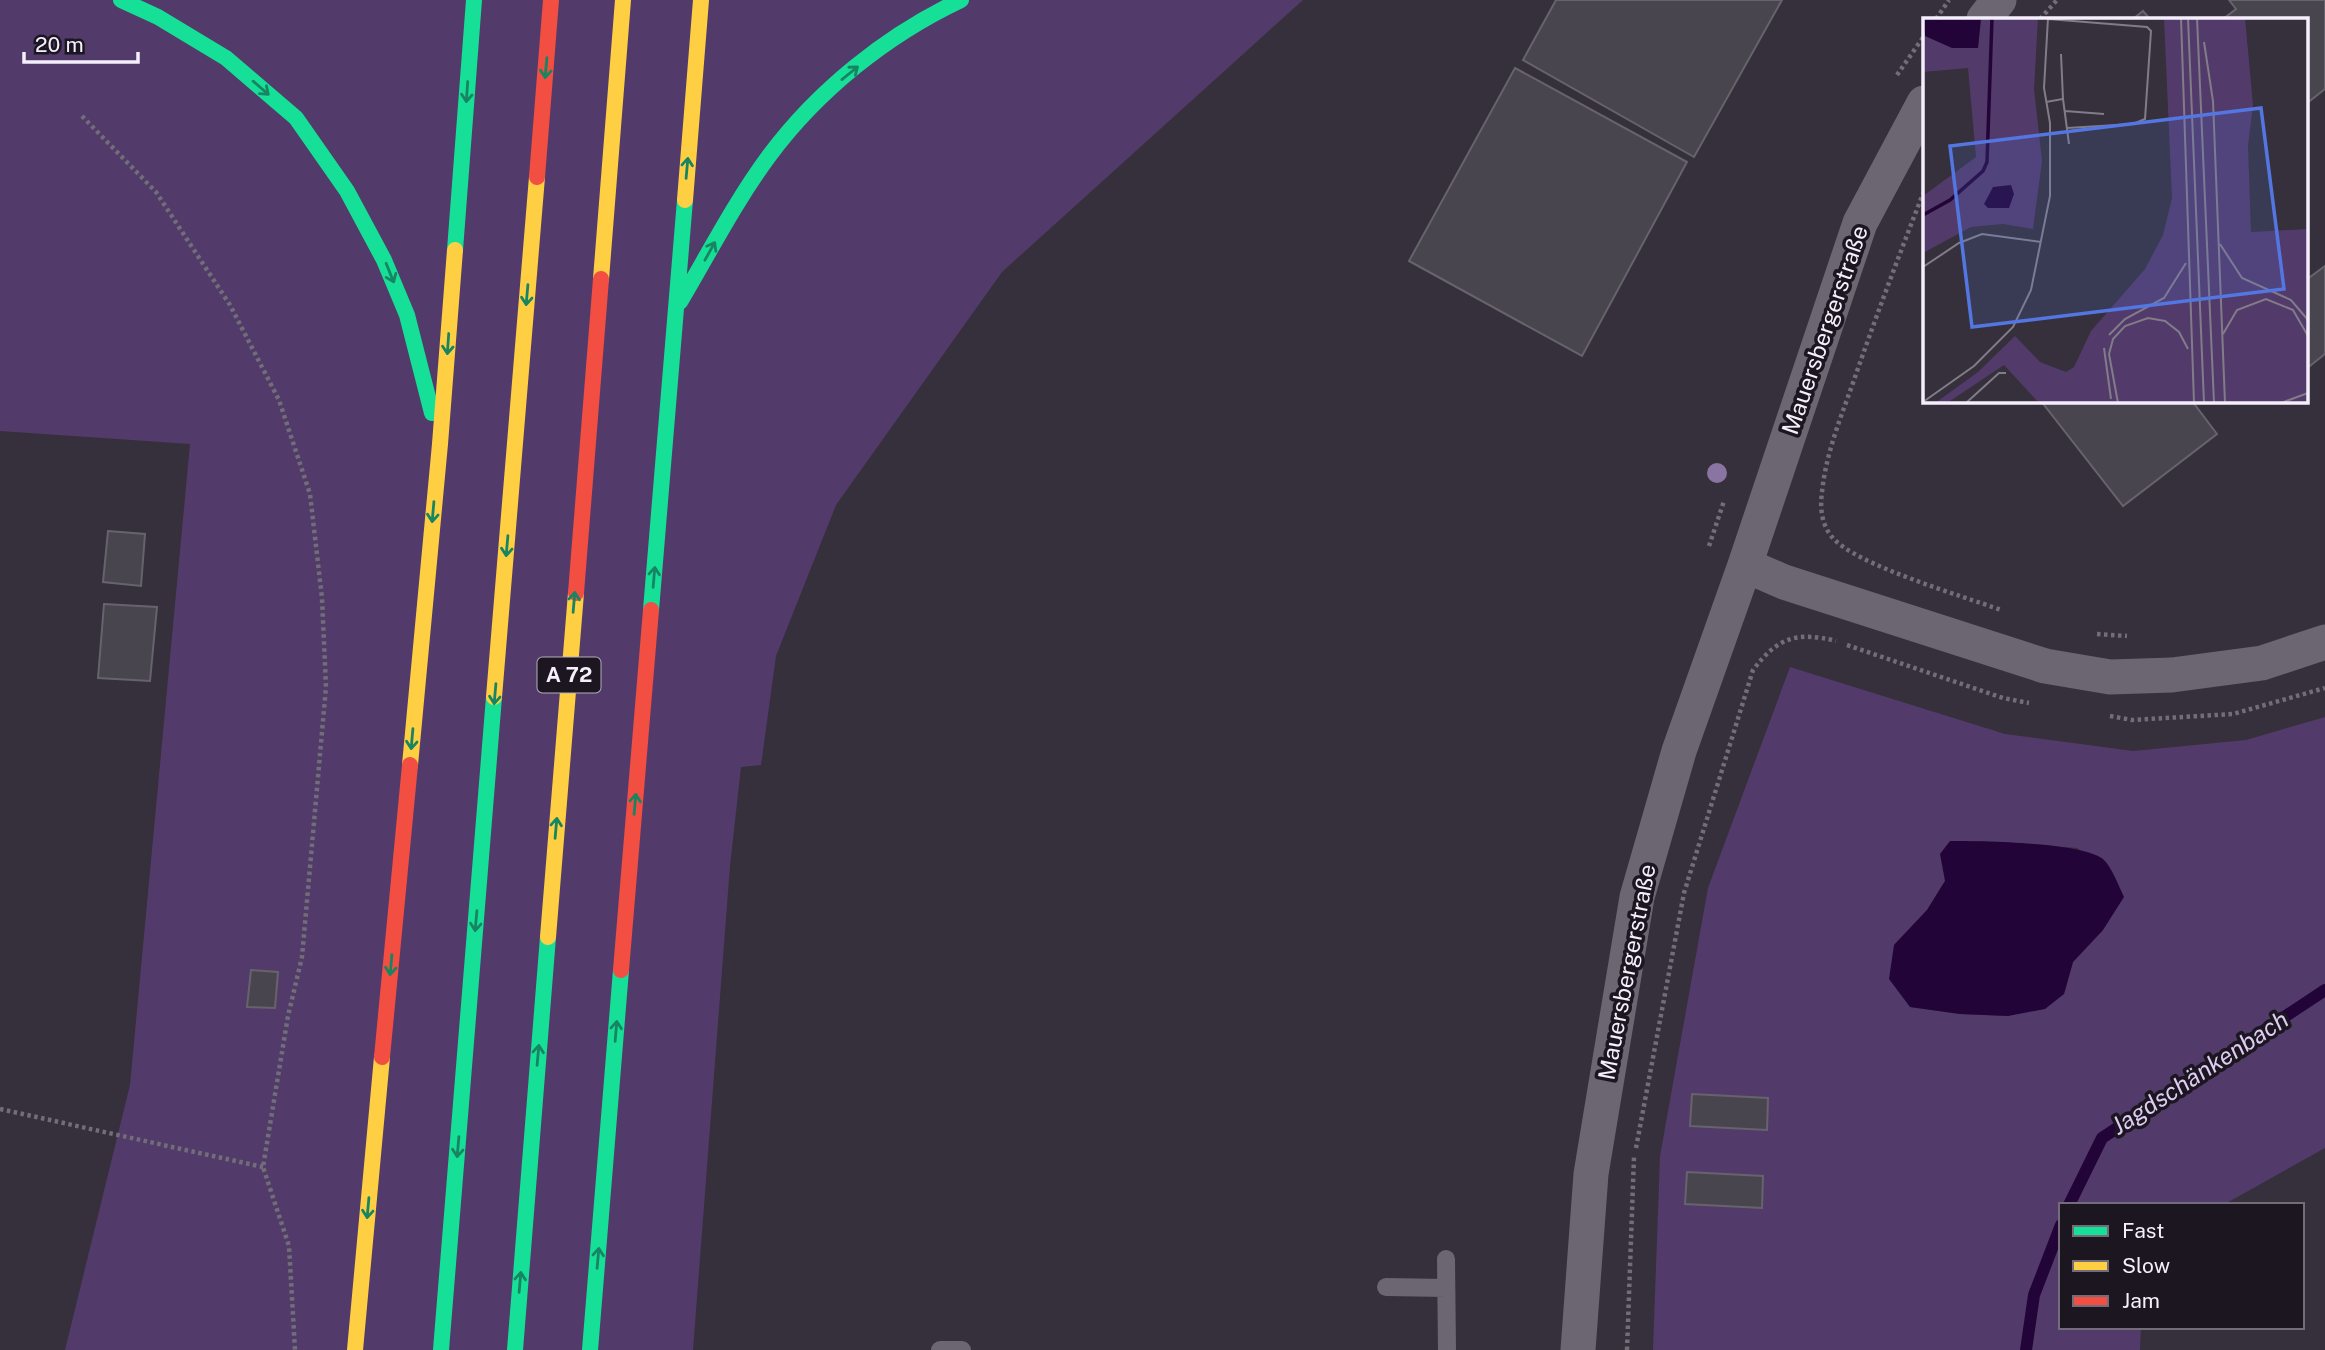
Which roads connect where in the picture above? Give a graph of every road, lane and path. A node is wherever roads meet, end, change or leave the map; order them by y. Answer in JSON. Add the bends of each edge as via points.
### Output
{"nodes":[{"id":1,"x":121,"y":0,"type":"edge"},
{"id":2,"x":474,"y":0,"type":"edge"},
{"id":3,"x":551,"y":0,"type":"edge"},
{"id":4,"x":623,"y":0,"type":"edge"},
{"id":5,"x":701,"y":0,"type":"edge"},
{"id":6,"x":961,"y":0,"type":"edge"},
{"id":7,"x":1949,"y":0,"type":"edge"},
{"id":8,"x":1998,"y":0,"type":"edge"},
{"id":9,"x":2057,"y":0,"type":"edge"},
{"id":10,"x":1937,"y":18,"type":"edge"},
{"id":11,"x":1985,"y":18,"type":"edge"},
{"id":12,"x":2041,"y":18,"type":"edge"},
{"id":13,"x":1923,"y":105,"type":"edge"},
{"id":14,"x":82,"y":116,"type":"dead end"},
{"id":15,"x":1923,"y":194,"type":"edge"},
{"id":16,"x":676,"y":310,"type":"junction"},
{"id":17,"x":440,"y":444,"type":"junction"},
{"id":18,"x":1745,"y":565,"type":"junction"},
{"id":19,"x":2009,"y":612,"type":"dead end"},
{"id":20,"x":2085,"y":632,"type":"dead end"},
{"id":21,"x":2136,"y":637,"type":"dead end"},
{"id":22,"x":2325,"y":642,"type":"edge"},
{"id":23,"x":2325,"y":688,"type":"edge"},
{"id":24,"x":2042,"y":705,"type":"dead end"},
{"id":25,"x":2106,"y":716,"type":"dead end"},
{"id":26,"x":0,"y":1109,"type":"edge"},
{"id":27,"x":263,"y":1167,"type":"junction"},
{"id":28,"x":1446,"y":1259,"type":"dead end"},
{"id":29,"x":1386,"y":1287,"type":"dead end"},
{"id":30,"x":1446,"y":1288,"type":"junction"},
{"id":31,"x":295,"y":1350,"type":"edge"},
{"id":32,"x":355,"y":1350,"type":"edge"},
{"id":33,"x":442,"y":1350,"type":"edge"},
{"id":34,"x":515,"y":1350,"type":"edge"},
{"id":35,"x":590,"y":1350,"type":"edge"},
{"id":36,"x":940,"y":1350,"type":"edge"},
{"id":37,"x":962,"y":1350,"type":"edge"},
{"id":38,"x":1447,"y":1350,"type":"edge"},
{"id":39,"x":1578,"y":1350,"type":"edge"},
{"id":40,"x":1627,"y":1350,"type":"edge"}],
"edges":[{"from":1,"to":17,"type":"highway","one_way":true,"via":[[226,58],[296,118],[347,191],[384,260],[407,315]]},
{"from":2,"to":17,"type":"highway","one_way":true},
{"from":3,"to":33,"type":"highway","one_way":true},
{"from":34,"to":4,"type":"highway","number":"A 72","one_way":true},
{"from":16,"to":5,"type":"highway","one_way":true},
{"from":16,"to":6,"type":"highway","one_way":true,"via":[[771,152],[828,92],[884,45]]},
{"from":7,"to":10,"type":"path"},
{"from":8,"to":11,"type":"street"},
{"from":9,"to":12,"type":"path"},
{"from":13,"to":18,"type":"street","name":"Mauersbergerstraße","via":[[1860,223]]},
{"from":14,"to":27,"type":"path","via":[[156,192],[230,305],[279,400],[310,494],[326,687],[302,957]]},
{"from":15,"to":19,"type":"path","via":[[1828,456],[1822,520],[1832,537],[1852,554]]},
{"from":35,"to":16,"type":"highway","one_way":true},
{"from":17,"to":32,"type":"highway","one_way":true},
{"from":18,"to":22,"type":"street","via":[[1784,582],[2045,666],[2110,677],[2172,675],[2262,663]]},
{"from":18,"to":39,"type":"street","name":"Mauersbergerstraße","via":[[1679,751],[1637,897],[1591,1174]]},
{"from":20,"to":21,"type":"path"},
{"from":23,"to":25,"type":"path","via":[[2233,715],[2132,720]]},
{"from":24,"to":40,"type":"path","via":[[2003,698],[1808,635],[1784,640],[1766,652],[1752,670],[1684,893],[1634,1158]]},
{"from":26,"to":27,"type":"path"},
{"from":27,"to":31,"type":"path","via":[[289,1246]]},
{"from":28,"to":30,"type":"lane"},
{"from":29,"to":30,"type":"lane"},
{"from":30,"to":38,"type":"lane"},
{"from":36,"to":37,"type":"lane"}]}
